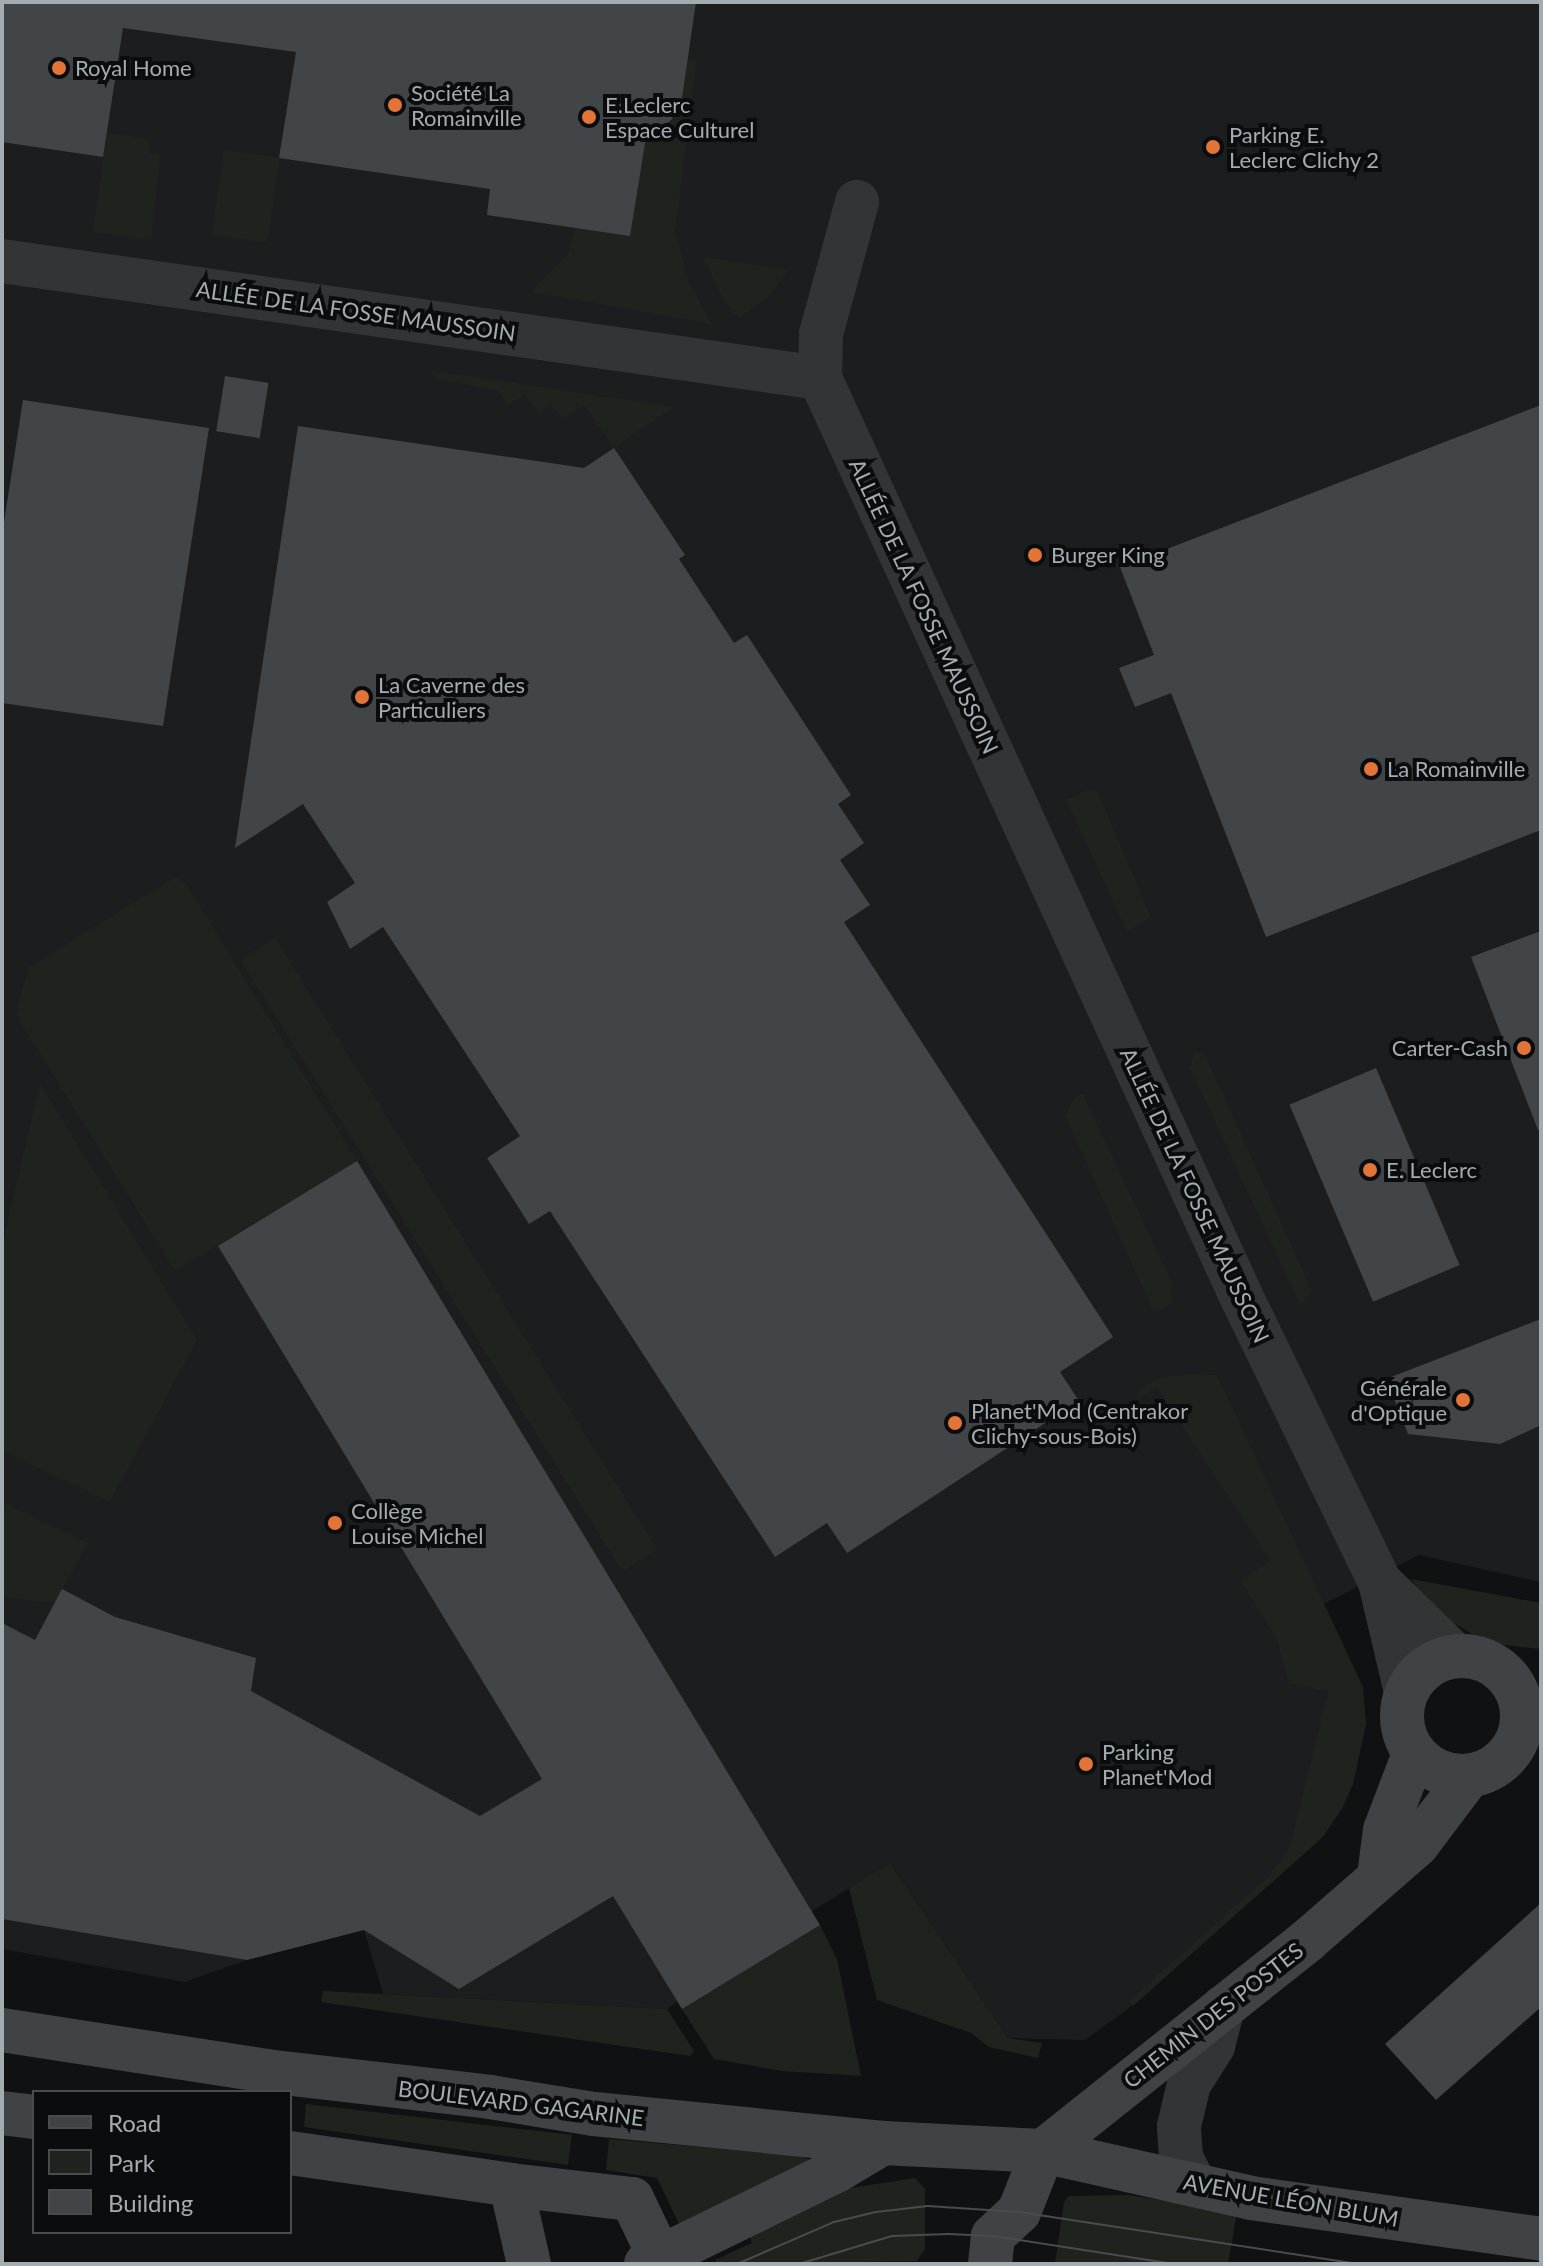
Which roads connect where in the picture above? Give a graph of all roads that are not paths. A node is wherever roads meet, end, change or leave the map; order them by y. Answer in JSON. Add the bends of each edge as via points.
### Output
{"nodes":[{"id":1,"x":857,"y":202,"type":"dead end"},
{"id":2,"x":2,"y":261,"type":"edge"},
{"id":3,"x":820,"y":378,"type":"junction"},
{"id":4,"x":1380,"y":1582,"type":"junction"},
{"id":5,"x":1456,"y":1656,"type":"junction"},
{"id":6,"x":1525,"y":1677,"type":"edge"},
{"id":7,"x":1406,"y":1692,"type":"junction"},
{"id":8,"x":1529,"y":1732,"type":"edge"},
{"id":9,"x":1414,"y":1754,"type":"junction"},
{"id":10,"x":1469,"y":1776,"type":"junction"},
{"id":11,"x":1379,"y":1876,"type":"junction"},
{"id":12,"x":1223,"y":2007,"type":"junction"},
{"id":13,"x":2,"y":2030,"type":"edge"},
{"id":14,"x":2,"y":2113,"type":"edge"},
{"id":15,"x":32,"y":2117,"type":"edge"},
{"id":16,"x":883,"y":2143,"type":"junction"},
{"id":17,"x":1043,"y":2151,"type":"junction"},
{"id":18,"x":292,"y":2153,"type":"edge"},
{"id":19,"x":511,"y":2185,"type":"junction"},
{"id":20,"x":1195,"y":2185,"type":"junction"},
{"id":21,"x":1541,"y":2239,"type":"edge"},
{"id":22,"x":656,"y":2262,"type":"edge"},
{"id":23,"x":529,"y":2264,"type":"edge"},
{"id":24,"x":990,"y":2264,"type":"edge"}],
"edges":[{"from":1,"to":3,"type":"street","via":[[821,334]]},
{"from":2,"to":3,"type":"street","name":"ALLÉE DE LA FOSSE MAUSSOIN"},
{"from":3,"to":4,"type":"street","name":"ALLÉE DE LA FOSSE MAUSSOIN","via":[[1235,1284]]},
{"from":4,"to":5,"type":"street","name":"ALLÉE DE LA FOSSE MAUSSOIN"},
{"from":4,"to":7,"type":"street","name":"ALLÉE DE LA FOSSE MAUSSOIN"},
{"from":5,"to":6,"type":"main road"},
{"from":5,"to":7,"type":"main road","via":[[1427,1667]]},
{"from":6,"to":8,"type":"main road","via":[[1522,1709]]},
{"from":7,"to":9,"type":"main road","via":[[1401,1724]]},
{"from":8,"to":10,"type":"main road","via":[[1489,1770]]},
{"from":9,"to":10,"type":"main road","via":[[1439,1772]]},
{"from":9,"to":11,"type":"main road","via":[[1385,1830]]},
{"from":10,"to":11,"type":"main road","name":"CHEMIN DES POSTES","via":[[1417,1845]]},
{"from":11,"to":12,"type":"main road","name":"CHEMIN DES POSTES"},
{"from":12,"to":17,"type":"main road","name":"CHEMIN DES POSTES"},
{"from":12,"to":20,"type":"street","via":[[1213,2046],[1189,2084],[1179,2126],[1181,2157]]},
{"from":13,"to":16,"type":"main road","name":"BOULEVARD GAGARINE","via":[[594,2114]]},
{"from":14,"to":15,"type":"main road"},
{"from":16,"to":17,"type":"main road","name":"BOULEVARD GAGARINE"},
{"from":16,"to":22,"type":"main road"},
{"from":17,"to":20,"type":"main road","name":"AVENUE LÉON BLUM"},
{"from":17,"to":24,"type":"main road","via":[[1019,2212],[993,2236]]},
{"from":18,"to":19,"type":"main road"},
{"from":19,"to":22,"type":"main road","via":[[632,2199]]},
{"from":19,"to":23,"type":"main road"},
{"from":20,"to":21,"type":"main road","name":"AVENUE LÉON BLUM","via":[[1251,2198]]}]}
